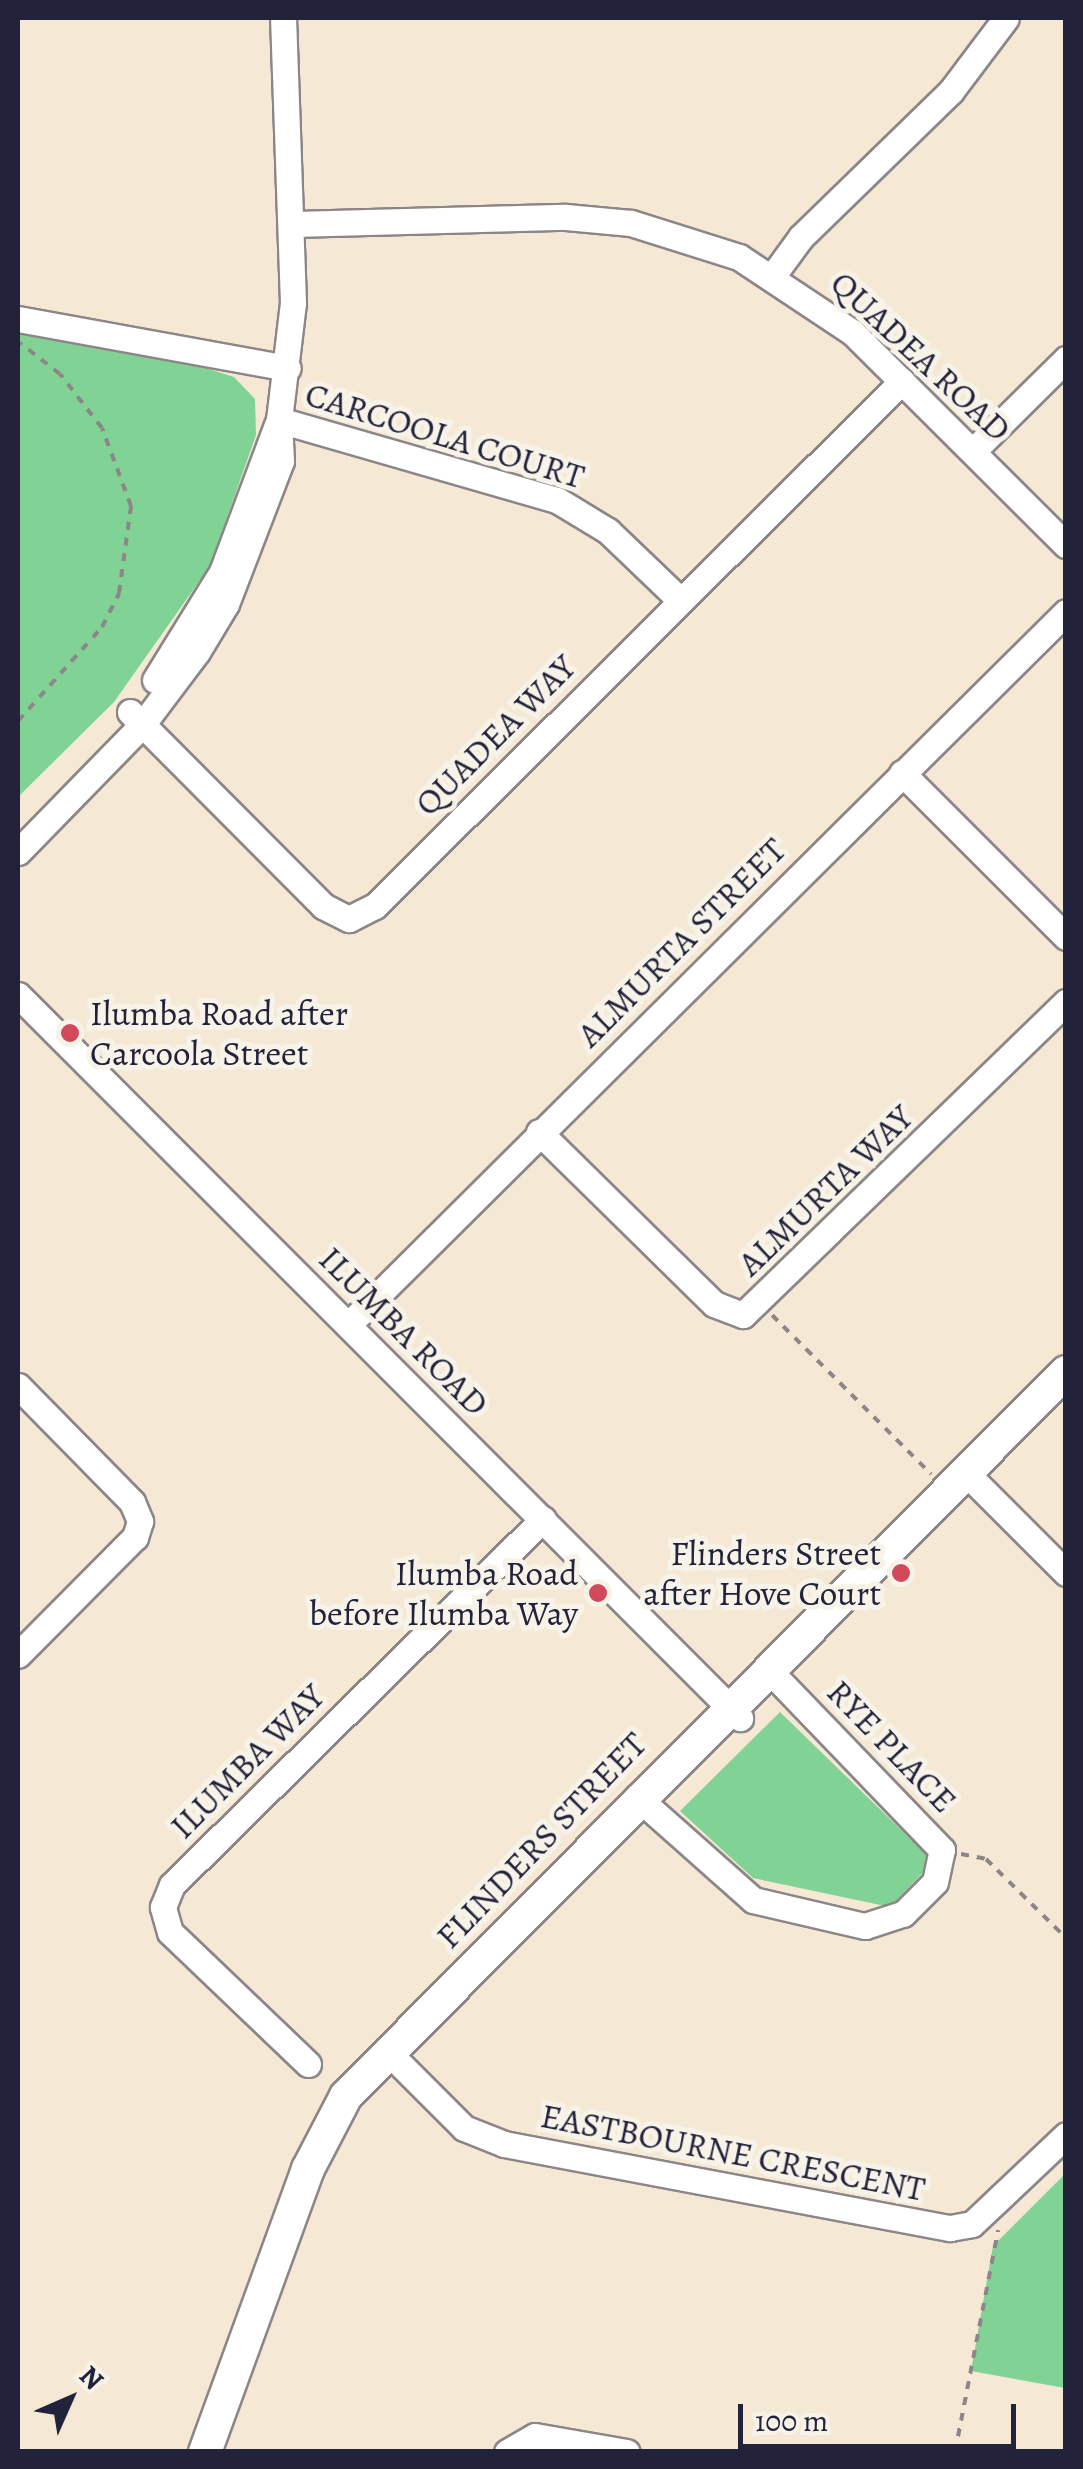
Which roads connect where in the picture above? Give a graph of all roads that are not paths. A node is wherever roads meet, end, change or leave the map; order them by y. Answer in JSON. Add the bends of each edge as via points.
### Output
{"nodes":[{"id":1,"x":283,"y":18,"type":"edge"},
{"id":2,"x":1006,"y":18,"type":"edge"},
{"id":3,"x":293,"y":224,"type":"junction"},
{"id":4,"x":774,"y":274,"type":"junction"},
{"id":5,"x":18,"y":318,"type":"edge"},
{"id":6,"x":1066,"y":359,"type":"edge"},
{"id":7,"x":288,"y":368,"type":"junction"},
{"id":8,"x":902,"y":382,"type":"junction"},
{"id":9,"x":279,"y":420,"type":"junction"},
{"id":10,"x":972,"y":451,"type":"junction"},
{"id":11,"x":1066,"y":545,"type":"edge"},
{"id":12,"x":679,"y":599,"type":"junction"},
{"id":13,"x":1066,"y":612,"type":"edge"},
{"id":14,"x":136,"y":719,"type":"junction"},
{"id":15,"x":902,"y":774,"type":"junction"},
{"id":16,"x":18,"y":830,"type":"edge"},
{"id":17,"x":18,"y":852,"type":"edge"},
{"id":18,"x":1066,"y":937,"type":"edge"},
{"id":19,"x":18,"y":995,"type":"edge"},
{"id":20,"x":1066,"y":1002,"type":"edge"},
{"id":21,"x":539,"y":1132,"type":"junction"},
{"id":22,"x":349,"y":1324,"type":"junction"},
{"id":23,"x":1066,"y":1372,"type":"edge"},
{"id":24,"x":18,"y":1386,"type":"edge"},
{"id":25,"x":1066,"y":1395,"type":"edge"},
{"id":26,"x":960,"y":1479,"type":"junction"},
{"id":27,"x":544,"y":1519,"type":"junction"},
{"id":28,"x":1066,"y":1574,"type":"edge"},
{"id":29,"x":18,"y":1654,"type":"edge"},
{"id":30,"x":774,"y":1675,"type":"junction"},
{"id":31,"x":735,"y":1713,"type":"junction"},
{"id":32,"x":643,"y":1803,"type":"junction"},
{"id":33,"x":392,"y":2056,"type":"junction"},
{"id":34,"x":308,"y":2064,"type":"dead end"},
{"id":35,"x":1066,"y":2135,"type":"edge"},
{"id":36,"x":205,"y":2452,"type":"edge"},
{"id":37,"x":223,"y":2452,"type":"edge"},
{"id":38,"x":508,"y":2452,"type":"edge"},
{"id":39,"x":627,"y":2452,"type":"edge"}],
"edges":[{"from":1,"to":3,"type":"street"},
{"from":2,"to":4,"type":"street","via":[[951,91],[801,237]]},
{"from":3,"to":4,"type":"street","name":"QUADEA ROAD","via":[[566,217],[631,223],[692,238]]},
{"from":3,"to":7,"type":"street"},
{"from":4,"to":8,"type":"street","name":"QUADEA ROAD","via":[[852,332]]},
{"from":5,"to":7,"type":"street"},
{"from":6,"to":10,"type":"street"},
{"from":7,"to":9,"type":"street"},
{"from":8,"to":10,"type":"street","name":"QUADEA ROAD"},
{"from":8,"to":12,"type":"street","name":"QUADEA WAY"},
{"from":9,"to":12,"type":"street","name":"CARCOOLA COURT","via":[[556,500],[608,530]]},
{"from":9,"to":14,"type":"street","via":[[282,461],[226,604]]},
{"from":10,"to":11,"type":"street","name":"QUADEA ROAD"},
{"from":12,"to":14,"type":"street","name":"QUADEA WAY","via":[[375,906],[349,918],[323,906]]},
{"from":13,"to":15,"type":"street","name":"ALMURTA STREET"},
{"from":14,"to":16,"type":"street"},
{"from":14,"to":17,"type":"street"},
{"from":15,"to":18,"type":"street"},
{"from":15,"to":21,"type":"street","name":"ALMURTA STREET"},
{"from":19,"to":22,"type":"street","name":"ILUMBA ROAD"},
{"from":20,"to":21,"type":"street","name":"ALMURTA WAY","via":[[743,1315],[714,1304]]},
{"from":21,"to":22,"type":"street","name":"ALMURTA STREET"},
{"from":22,"to":27,"type":"street","name":"ILUMBA ROAD"},
{"from":23,"to":26,"type":"main road","name":"FLINDERS STREET"},
{"from":24,"to":29,"type":"street","via":[[132,1502],[140,1521],[135,1537]]},
{"from":25,"to":26,"type":"main road","name":"FLINDERS STREET"},
{"from":26,"to":28,"type":"street"},
{"from":26,"to":30,"type":"main road","name":"FLINDERS STREET"},
{"from":27,"to":31,"type":"street","name":"ILUMBA ROAD"},
{"from":27,"to":34,"type":"street","name":"ILUMBA WAY","via":[[172,1885],[163,1907],[170,1932]]},
{"from":30,"to":31,"type":"main road","name":"FLINDERS STREET"},
{"from":30,"to":32,"type":"street","name":"RYE PLACE","via":[[942,1850],[935,1882],[903,1914],[865,1926],[752,1900]]},
{"from":31,"to":32,"type":"main road","name":"FLINDERS STREET"},
{"from":32,"to":33,"type":"main road","name":"FLINDERS STREET"},
{"from":33,"to":35,"type":"street","name":"EASTBOURNE CRESCENT","via":[[464,2128],[504,2144],[950,2228],[986,2213]]},
{"from":33,"to":36,"type":"main road","name":"FLINDERS STREET","via":[[346,2096],[308,2168]]},
{"from":33,"to":37,"type":"main road","name":"FLINDERS STREET","via":[[330,2161]]},
{"from":38,"to":39,"type":"street","via":[[535,2436]]}]}
